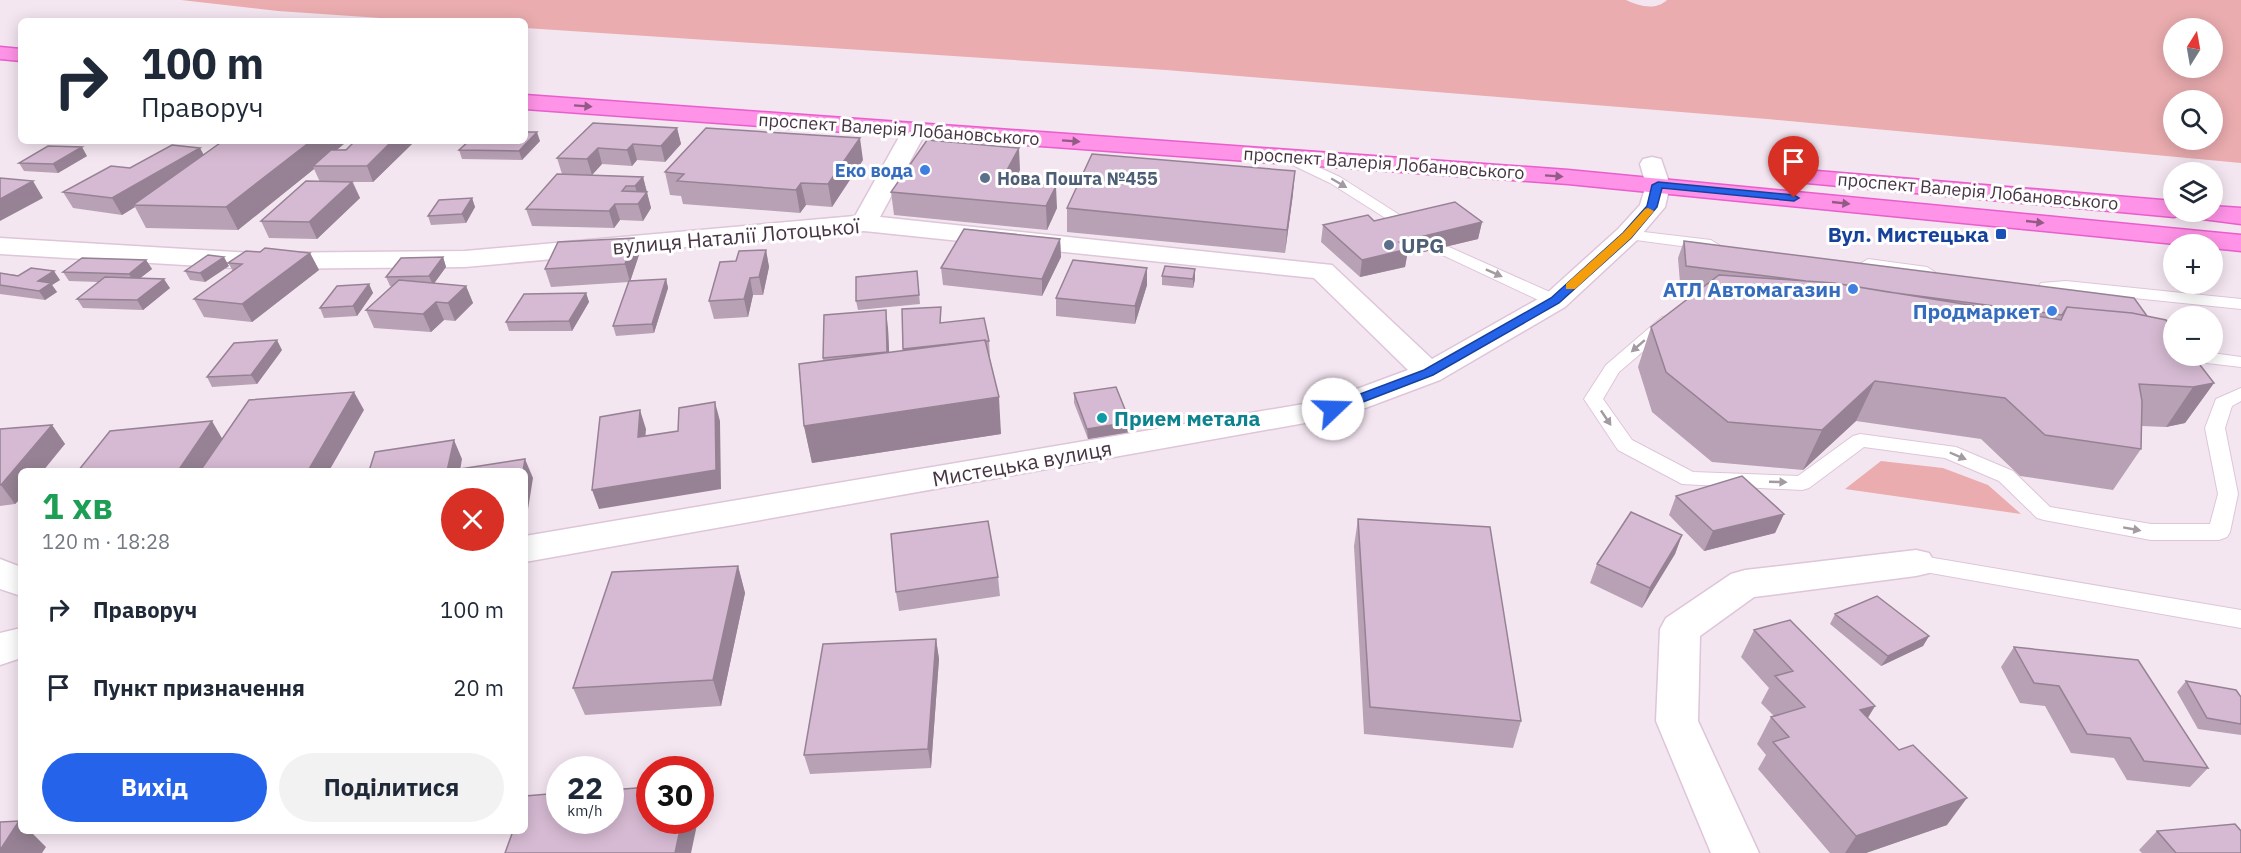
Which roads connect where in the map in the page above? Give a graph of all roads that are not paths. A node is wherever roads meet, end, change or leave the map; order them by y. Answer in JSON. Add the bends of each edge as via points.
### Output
{"nodes":[{"id":1,"x":0,"y":34,"type":"edge"},
{"id":2,"x":18,"y":36,"type":"edge"},
{"id":3,"x":0,"y":53,"type":"edge"},
{"id":4,"x":18,"y":55,"type":"edge"},
{"id":5,"x":528,"y":80,"type":"edge"},
{"id":6,"x":528,"y":102,"type":"edge"},
{"id":7,"x":915,"y":130,"type":"junction"},
{"id":8,"x":1287,"y":156,"type":"junction"},
{"id":9,"x":1700,"y":168,"type":"dead end"},
{"id":10,"x":1655,"y":174,"type":"junction"},
{"id":11,"x":1782,"y":175,"type":"dead end"},
{"id":12,"x":2163,"y":208,"type":"edge"},
{"id":13,"x":2223,"y":214,"type":"edge"},
{"id":14,"x":2241,"y":216,"type":"edge"},
{"id":15,"x":864,"y":223,"type":"junction"},
{"id":16,"x":1412,"y":228,"type":"edge"},
{"id":17,"x":1627,"y":235,"type":"junction"},
{"id":18,"x":2241,"y":243,"type":"edge"},
{"id":19,"x":0,"y":246,"type":"edge"},
{"id":20,"x":1440,"y":248,"type":"edge"},
{"id":21,"x":1731,"y":248,"type":"edge"},
{"id":22,"x":1858,"y":263,"type":"edge"},
{"id":23,"x":1927,"y":272,"type":"edge"},
{"id":24,"x":2038,"y":297,"type":"edge"},
{"id":25,"x":1555,"y":301,"type":"junction"},
{"id":26,"x":2241,"y":304,"type":"edge"},
{"id":27,"x":1679,"y":311,"type":"edge"},
{"id":28,"x":2223,"y":360,"type":"edge"},
{"id":29,"x":2241,"y":362,"type":"edge"},
{"id":30,"x":1429,"y":373,"type":"junction"},
{"id":31,"x":2241,"y":394,"type":"edge"},
{"id":32,"x":528,"y":548,"type":"edge"},
{"id":33,"x":1916,"y":564,"type":"joint"},
{"id":34,"x":0,"y":573,"type":"edge"},
{"id":35,"x":18,"y":581,"type":"edge"},
{"id":36,"x":2241,"y":619,"type":"edge"},
{"id":37,"x":18,"y":644,"type":"edge"},
{"id":38,"x":0,"y":649,"type":"edge"},
{"id":39,"x":1735,"y":853,"type":"edge"}],
"edges":[{"from":1,"to":2,"type":"main road"},
{"from":3,"to":4,"type":"main road"},
{"from":5,"to":10,"type":"main road","name":"проспект Валерія Лобановського","via":[[1420,145]]},
{"from":6,"to":7,"type":"main road","name":"проспект Валерія Лобановського","one_way":true},
{"from":7,"to":8,"type":"main road","name":"проспект Валерія Лобановського","one_way":true},
{"from":7,"to":15,"type":"street"},
{"from":8,"to":10,"type":"main road","name":"проспект Валерія Лобановського","one_way":true},
{"from":8,"to":16,"type":"lane","one_way":true,"via":[[1335,180]]},
{"from":9,"to":10,"type":"main road","name":"проспект Валерія Лобановського"},
{"from":10,"to":17,"type":"street","name":"Мистецька вулиця","via":[[1652,207]]},
{"from":10,"to":18,"type":"main road","name":"проспект Валерія Лобановського","one_way":true},
{"from":11,"to":12,"type":"main road","name":"проспект Валерія Лобановського"},
{"from":13,"to":14,"type":"main road"},
{"from":15,"to":19,"type":"street","name":"вулиця Наталії Лотоцької","via":[[465,259],[252,261]]},
{"from":15,"to":30,"type":"street","name":"вулиця Наталії Лотоцької","via":[[1322,271]]},
{"from":17,"to":21,"type":"lane"},
{"from":17,"to":25,"type":"street","name":"Мистецька вулиця"},
{"from":20,"to":25,"type":"lane","one_way":true},
{"from":22,"to":23,"type":"lane"},
{"from":24,"to":26,"type":"lane","via":[[2047,287],[2066,286]]},
{"from":25,"to":30,"type":"street","name":"Мистецька вулиця"},
{"from":27,"to":31,"type":"lane","one_way":true,"via":[[1612,369],[1593,399],[1625,445],[1689,479],[1802,483],[1860,440],[1949,452],[2006,476],[2044,513],[2151,532],[2219,532],[2228,494],[2215,428],[2223,403]]},
{"from":28,"to":29,"type":"lane"},
{"from":30,"to":32,"type":"street","name":"Мистецька вулиця","via":[[1333,409]]},
{"from":33,"to":36,"type":"lane"},
{"from":33,"to":39,"type":"street","via":[[1745,584],[1680,629],[1677,721]]},
{"from":34,"to":35,"type":"street"},
{"from":37,"to":38,"type":"street"}]}
